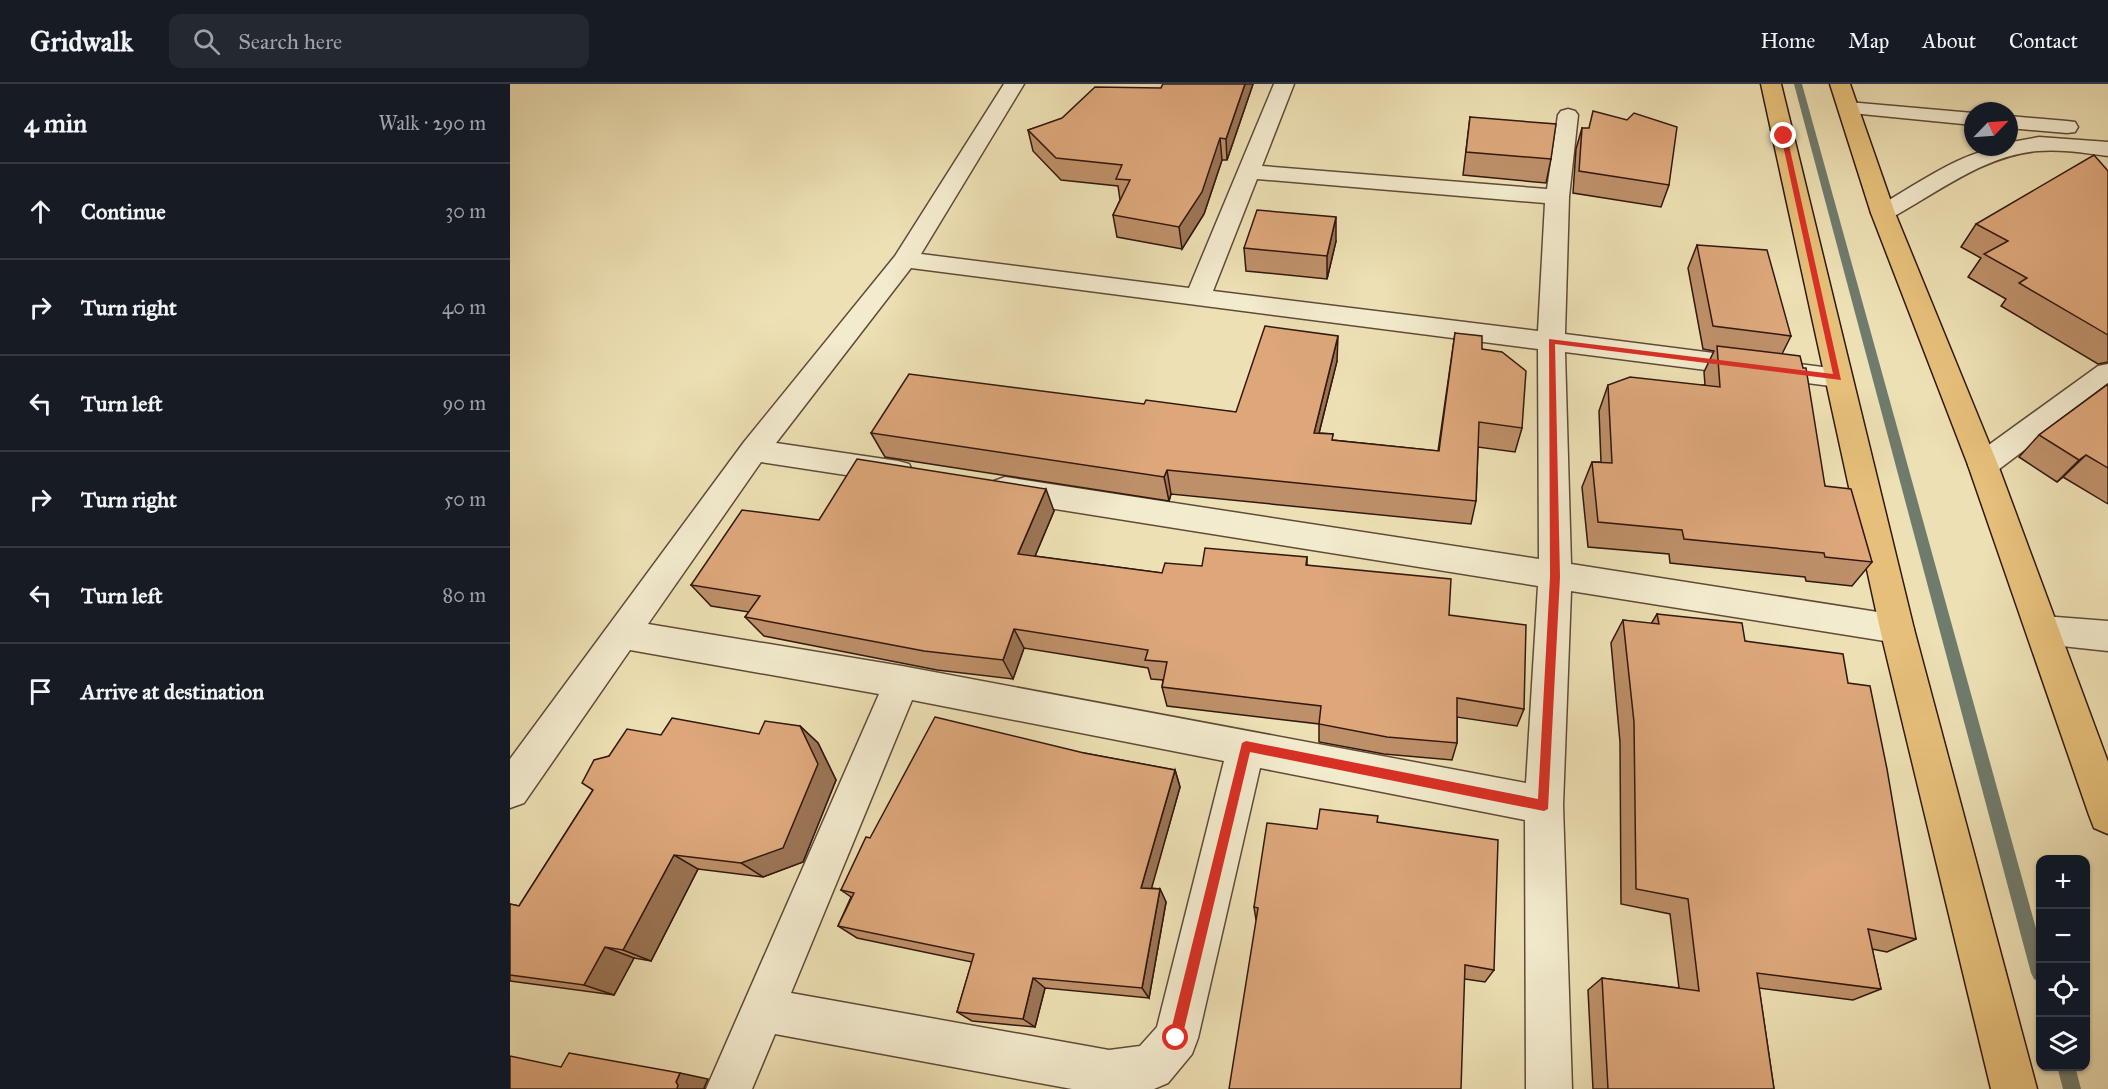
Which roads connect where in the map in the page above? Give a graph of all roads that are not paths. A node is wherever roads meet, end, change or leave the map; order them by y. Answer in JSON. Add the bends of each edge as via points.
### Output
{"nodes":[{"id":1,"x":1014,"y":84,"type":"edge"},
{"id":2,"x":1284,"y":84,"type":"edge"},
{"id":3,"x":1771,"y":84,"type":"edge"},
{"id":4,"x":1844,"y":96,"type":"edge"},
{"id":5,"x":1568,"y":115,"type":"dead end"},
{"id":6,"x":1964,"y":117,"type":"edge"},
{"id":7,"x":2018,"y":123,"type":"edge"},
{"id":8,"x":2108,"y":130,"type":"edge"},
{"id":9,"x":2108,"y":149,"type":"edge"},
{"id":10,"x":1249,"y":172,"type":"junction"},
{"id":11,"x":1557,"y":197,"type":"junction"},
{"id":12,"x":1883,"y":213,"type":"junction"},
{"id":13,"x":905,"y":260,"type":"junction"},
{"id":14,"x":1198,"y":297,"type":"junction"},
{"id":15,"x":1551,"y":341,"type":"junction"},
{"id":16,"x":2108,"y":373,"type":"edge"},
{"id":17,"x":1838,"y":378,"type":"junction"},
{"id":18,"x":754,"y":450,"type":"junction"},
{"id":19,"x":1983,"y":465,"type":"junction"},
{"id":20,"x":931,"y":478,"type":"edge"},
{"id":21,"x":978,"y":485,"type":"edge"},
{"id":22,"x":1555,"y":577,"type":"junction"},
{"id":23,"x":1897,"y":629,"type":"junction"},
{"id":24,"x":2043,"y":630,"type":"junction"},
{"id":25,"x":621,"y":634,"type":"junction"},
{"id":26,"x":2108,"y":636,"type":"edge"},
{"id":27,"x":902,"y":682,"type":"junction"},
{"id":28,"x":1246,"y":746,"type":"junction"},
{"id":29,"x":2100,"y":776,"type":"edge"},
{"id":30,"x":510,"y":790,"type":"edge"},
{"id":31,"x":1544,"y":805,"type":"junction"},
{"id":32,"x":2108,"y":815,"type":"edge"},
{"id":33,"x":762,"y":1010,"type":"junction"},
{"id":34,"x":729,"y":1089,"type":"edge"},
{"id":35,"x":1549,"y":1089,"type":"edge"},
{"id":36,"x":2014,"y":1089,"type":"edge"}],
"edges":[{"from":1,"to":13,"type":"street"},
{"from":2,"to":10,"type":"street"},
{"from":3,"to":17,"type":"main road"},
{"from":4,"to":6,"type":"street"},
{"from":4,"to":12,"type":"main road"},
{"from":5,"to":11,"type":"street"},
{"from":7,"to":8,"type":"street"},
{"from":9,"to":12,"type":"street","via":[[2040,144],[2012,148]]},
{"from":10,"to":11,"type":"street"},
{"from":10,"to":14,"type":"street"},
{"from":11,"to":15,"type":"street"},
{"from":12,"to":19,"type":"main road"},
{"from":13,"to":14,"type":"street"},
{"from":13,"to":18,"type":"street"},
{"from":14,"to":15,"type":"street"},
{"from":15,"to":17,"type":"street"},
{"from":15,"to":22,"type":"street"},
{"from":16,"to":19,"type":"street"},
{"from":17,"to":23,"type":"main road"},
{"from":18,"to":20,"type":"street"},
{"from":18,"to":25,"type":"street"},
{"from":19,"to":24,"type":"main road"},
{"from":21,"to":22,"type":"street"},
{"from":22,"to":23,"type":"street"},
{"from":22,"to":31,"type":"street"},
{"from":23,"to":36,"type":"main road"},
{"from":24,"to":26,"type":"street"},
{"from":24,"to":29,"type":"main road"},
{"from":25,"to":27,"type":"street"},
{"from":25,"to":30,"type":"street"},
{"from":27,"to":28,"type":"street"},
{"from":27,"to":33,"type":"street"},
{"from":28,"to":31,"type":"street"},
{"from":28,"to":33,"type":"street","via":[[1176,1038],[1152,1067],[1109,1073]]},
{"from":29,"to":32,"type":"main road"},
{"from":31,"to":35,"type":"street"},
{"from":33,"to":34,"type":"street"}]}
